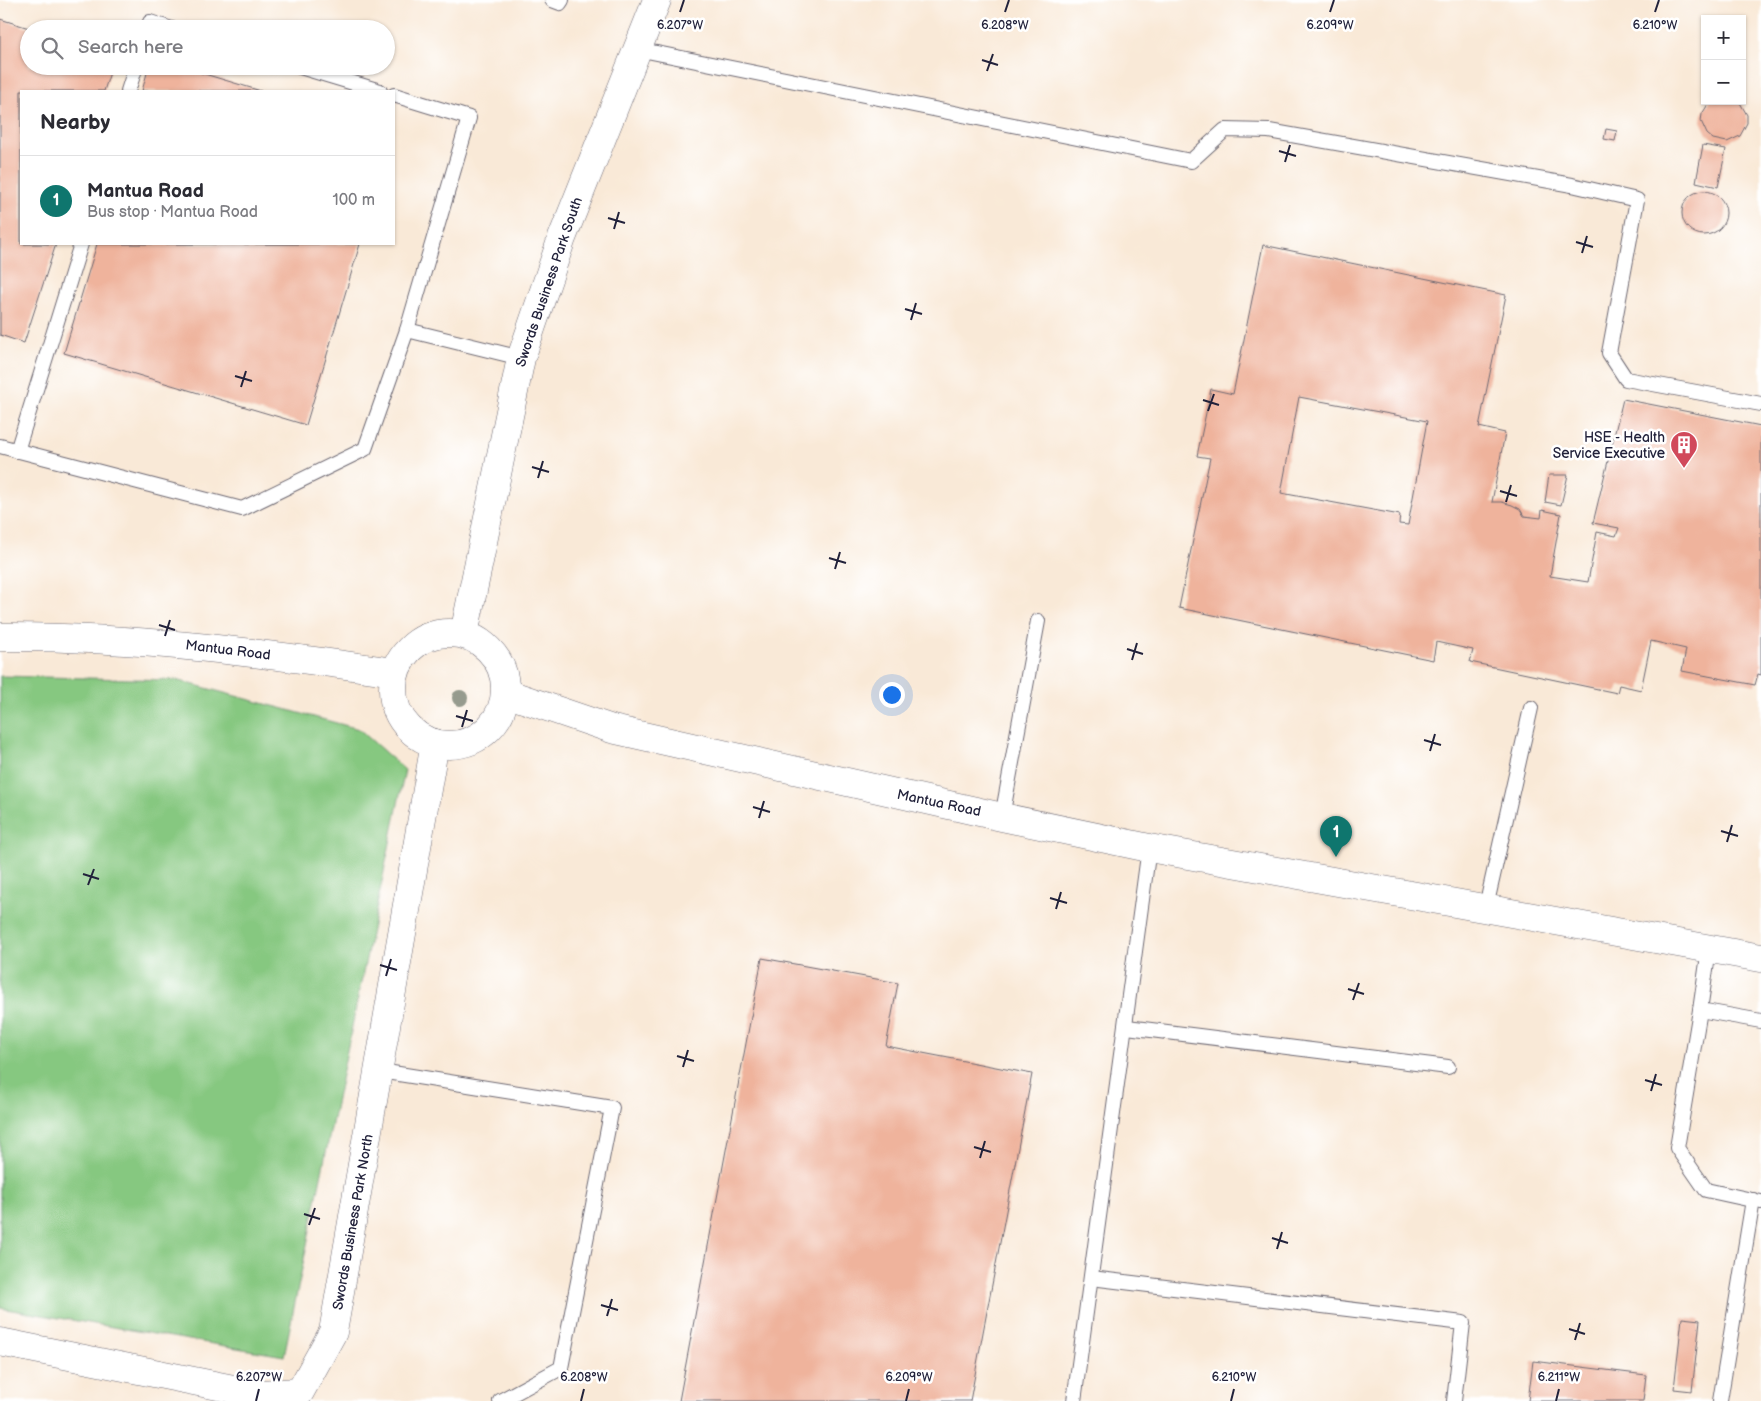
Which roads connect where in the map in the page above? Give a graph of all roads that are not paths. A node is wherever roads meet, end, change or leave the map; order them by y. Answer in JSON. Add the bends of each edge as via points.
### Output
{"nodes":[{"id":1,"x":552,"y":0,"type":"edge"},
{"id":2,"x":562,"y":0,"type":"edge"},
{"id":3,"x":657,"y":0,"type":"edge"},
{"id":4,"x":637,"y":49,"type":"junction"},
{"id":5,"x":133,"y":75,"type":"edge"},
{"id":6,"x":327,"y":75,"type":"edge"},
{"id":7,"x":128,"y":90,"type":"edge"},
{"id":8,"x":377,"y":90,"type":"edge"},
{"id":9,"x":395,"y":95,"type":"edge"},
{"id":10,"x":81,"y":245,"type":"edge"},
{"id":11,"x":407,"y":330,"type":"junction"},
{"id":12,"x":521,"y":358,"type":"junction"},
{"id":13,"x":1761,"y":404,"type":"edge"},
{"id":14,"x":0,"y":446,"type":"edge"},
{"id":15,"x":16,"y":451,"type":"junction"},
{"id":16,"x":1038,"y":622,"type":"dead end"},
{"id":17,"x":464,"y":634,"type":"junction"},
{"id":18,"x":0,"y":637,"type":"edge"},
{"id":19,"x":394,"y":672,"type":"junction"},
{"id":20,"x":506,"y":693,"type":"junction"},
{"id":21,"x":1531,"y":708,"type":"dead end"},
{"id":22,"x":435,"y":744,"type":"junction"},
{"id":23,"x":1002,"y":817,"type":"junction"},
{"id":24,"x":1149,"y":848,"type":"junction"},
{"id":25,"x":1486,"y":907,"type":"junction"},
{"id":26,"x":1709,"y":949,"type":"junction"},
{"id":27,"x":1761,"y":958,"type":"edge"},
{"id":28,"x":1700,"y":1010,"type":"junction"},
{"id":29,"x":1761,"y":1021,"type":"edge"},
{"id":30,"x":1127,"y":1028,"type":"junction"},
{"id":31,"x":1448,"y":1067,"type":"dead end"},
{"id":32,"x":380,"y":1072,"type":"junction"},
{"id":33,"x":1757,"y":1201,"type":"edge"},
{"id":34,"x":1091,"y":1278,"type":"junction"},
{"id":35,"x":0,"y":1342,"type":"edge"},
{"id":36,"x":306,"y":1396,"type":"edge"},
{"id":37,"x":1076,"y":1399,"type":"edge"},
{"id":38,"x":500,"y":1401,"type":"edge"},
{"id":39,"x":1454,"y":1401,"type":"edge"},
{"id":40,"x":1720,"y":1401,"type":"edge"}],
"edges":[{"from":1,"to":2,"type":"lane"},
{"from":3,"to":4,"type":"street","name":"Swords Business Park South"},
{"from":4,"to":12,"type":"street","name":"Swords Business Park South","via":[[562,238]]},
{"from":4,"to":13,"type":"lane","via":[[1191,161],[1225,130],[1269,131],[1572,185],[1637,200],[1609,352],[1626,379]]},
{"from":5,"to":7,"type":"lane"},
{"from":6,"to":8,"type":"lane"},
{"from":9,"to":11,"type":"lane","via":[[469,118]]},
{"from":10,"to":15,"type":"lane"},
{"from":11,"to":12,"type":"lane"},
{"from":11,"to":15,"type":"lane","via":[[365,449],[242,509]]},
{"from":12,"to":17,"type":"street","name":"Swords Business Park South"},
{"from":14,"to":15,"type":"lane"},
{"from":16,"to":23,"type":"lane"},
{"from":17,"to":19,"type":"street","via":[[432,634],[418,641],[406,651]]},
{"from":17,"to":20,"type":"street","via":[[478,640],[500,663]]},
{"from":18,"to":19,"type":"street","name":"Mantua Road","via":[[72,636],[160,642]]},
{"from":19,"to":22,"type":"street","via":[[392,696],[397,712],[419,737]]},
{"from":20,"to":22,"type":"street","via":[[502,710],[482,735],[467,743]]},
{"from":20,"to":23,"type":"street","name":"Mantua Road","via":[[612,730]]},
{"from":21,"to":25,"type":"lane"},
{"from":22,"to":32,"type":"street","name":"Swords Business Park North"},
{"from":23,"to":24,"type":"street","name":"Mantua Road"},
{"from":24,"to":25,"type":"street","name":"Mantua Road"},
{"from":24,"to":30,"type":"lane"},
{"from":25,"to":26,"type":"street","name":"Mantua Road"},
{"from":26,"to":27,"type":"street","name":"Mantua Road"},
{"from":26,"to":28,"type":"lane"},
{"from":28,"to":29,"type":"lane"},
{"from":28,"to":33,"type":"lane","via":[[1677,1148],[1706,1190]]},
{"from":30,"to":31,"type":"lane"},
{"from":30,"to":34,"type":"lane"},
{"from":32,"to":36,"type":"street","name":"Swords Business Park North","via":[[334,1332]]},
{"from":32,"to":38,"type":"lane","via":[[612,1108],[561,1368]]},
{"from":33,"to":40,"type":"lane"},
{"from":34,"to":37,"type":"lane"},
{"from":34,"to":39,"type":"lane","via":[[1463,1323]]},
{"from":35,"to":36,"type":"street","name":"Swords Business Park North","via":[[258,1394]]}]}
